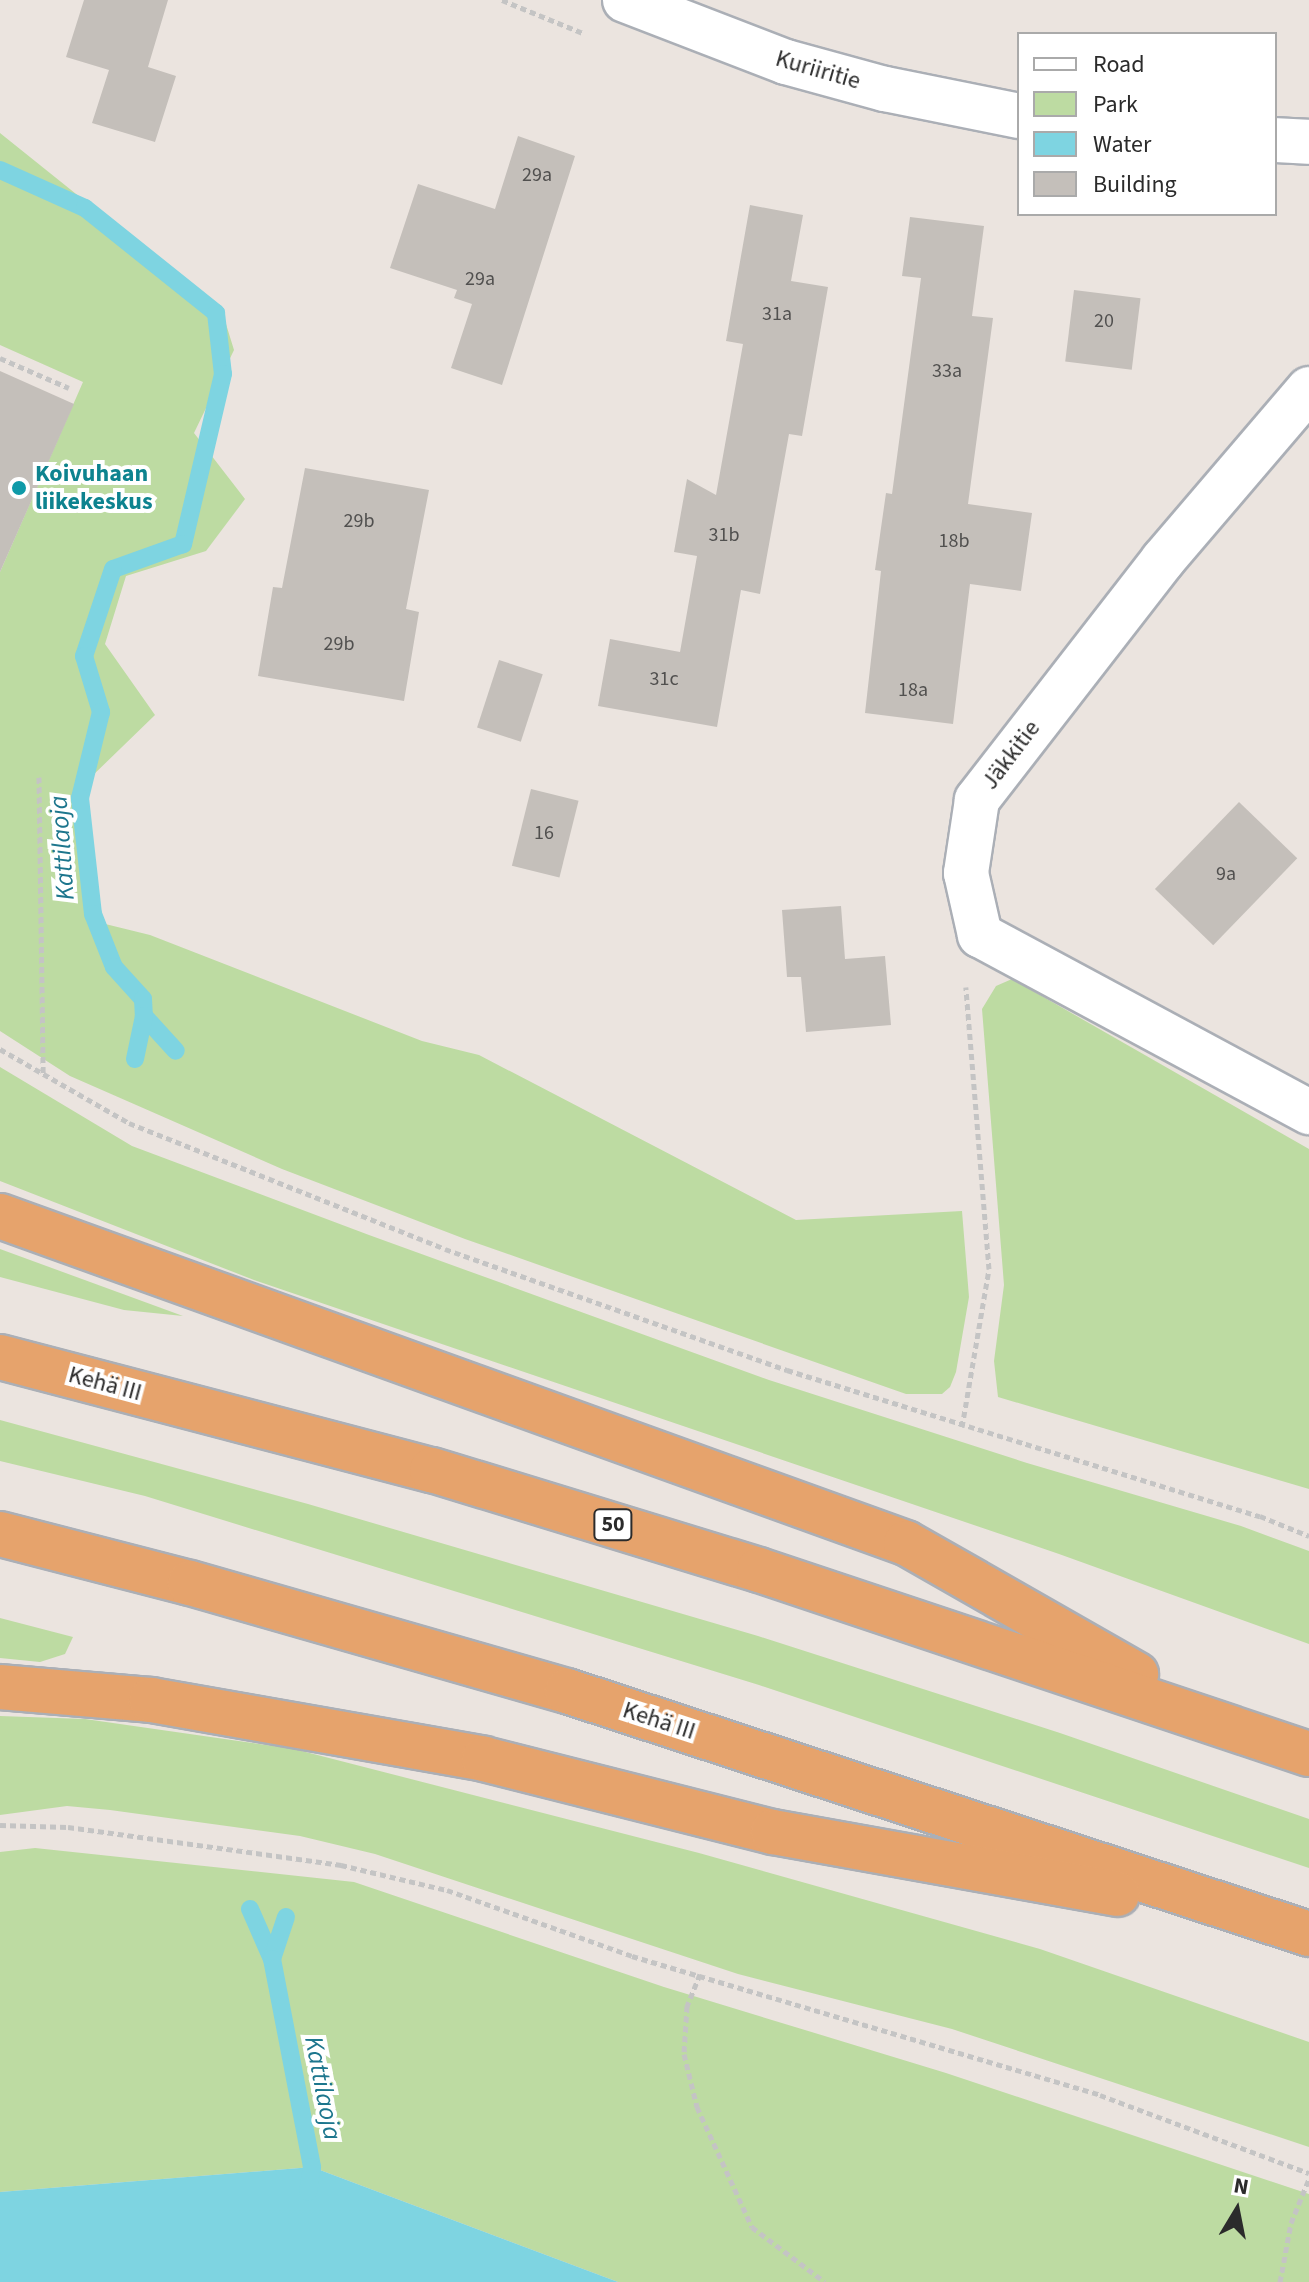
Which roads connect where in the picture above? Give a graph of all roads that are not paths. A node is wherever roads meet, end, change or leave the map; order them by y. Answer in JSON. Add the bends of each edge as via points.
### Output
{"nodes":[{"id":1,"x":625,"y":0,"type":"edge"},
{"id":2,"x":1017,"y":116,"type":"edge"},
{"id":3,"x":1277,"y":140,"type":"edge"},
{"id":4,"x":1309,"y":142,"type":"edge"},
{"id":5,"x":1309,"y":389,"type":"edge"},
{"id":6,"x":1309,"y":1112,"type":"edge"},
{"id":7,"x":0,"y":1216,"type":"edge"},
{"id":8,"x":0,"y":1357,"type":"edge"},
{"id":9,"x":0,"y":1534,"type":"edge"},
{"id":10,"x":0,"y":1687,"type":"edge"},
{"id":11,"x":1218,"y":1721,"type":"junction"},
{"id":12,"x":1309,"y":1754,"type":"edge"},
{"id":13,"x":1295,"y":1929,"type":"edge"}],
"edges":[{"from":1,"to":2,"type":"street","name":"Kuriiritie","via":[[786,62]]},
{"from":3,"to":4,"type":"street"},
{"from":5,"to":6,"type":"street","name":"Jäkkitie","via":[[1163,560],[977,800],[966,873],[980,935]]},
{"from":7,"to":11,"type":"highway","via":[[906,1543]]},
{"from":8,"to":11,"type":"highway","name":"Kehä III","number":"50","via":[[432,1470],[759,1570]]},
{"from":9,"to":13,"type":"highway","name":"Kehä III","via":[[567,1691]]},
{"from":10,"to":13,"type":"highway","via":[[151,1700],[469,1756],[773,1832]]},
{"from":11,"to":12,"type":"highway","name":"Kehä III","number":"50"}]}
